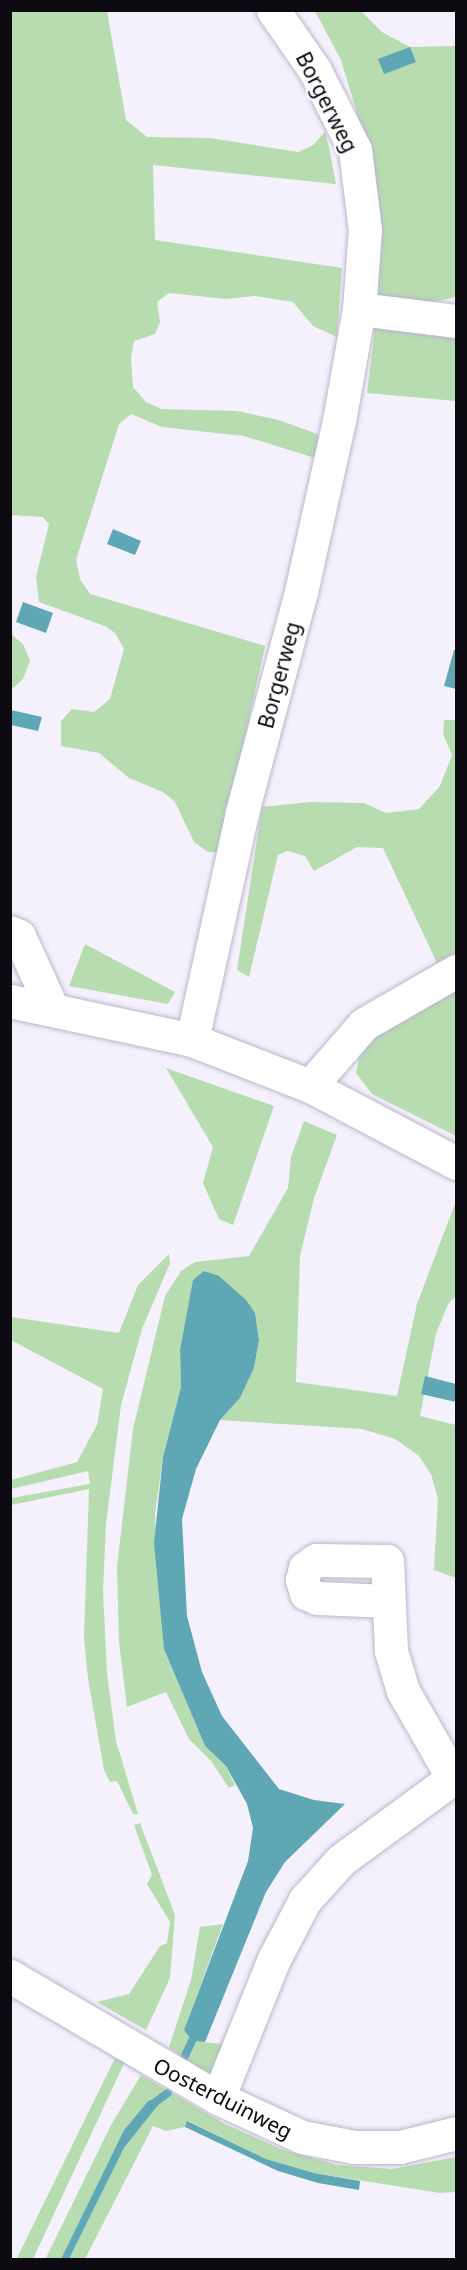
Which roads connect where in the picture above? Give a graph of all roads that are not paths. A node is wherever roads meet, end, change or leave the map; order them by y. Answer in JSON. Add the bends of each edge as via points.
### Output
{"nodes":[{"id":1,"x":273,"y":10,"type":"edge"},
{"id":2,"x":359,"y":309,"type":"junction"},
{"id":3,"x":456,"y":321,"type":"edge"},
{"id":4,"x":10,"y":932,"type":"edge"},
{"id":5,"x":456,"y":971,"type":"edge"},
{"id":6,"x":10,"y":1001,"type":"edge"},
{"id":7,"x":52,"y":1008,"type":"junction"},
{"id":8,"x":192,"y":1040,"type":"junction"},
{"id":9,"x":310,"y":1086,"type":"junction"},
{"id":10,"x":456,"y":1162,"type":"edge"},
{"id":11,"x":388,"y":1600,"type":"dead end"},
{"id":12,"x":455,"y":1778,"type":"edge"},
{"id":13,"x":10,"y":1976,"type":"edge"},
{"id":14,"x":218,"y":2098,"type":"junction"},
{"id":15,"x":456,"y":2133,"type":"edge"}],
"edges":[{"from":1,"to":2,"type":"street","name":"Borgerweg","via":[[314,69],[355,150],[365,230]]},
{"from":2,"to":3,"type":"street"},
{"from":2,"to":8,"type":"street","name":"Borgerweg","via":[[301,592],[242,812]]},
{"from":4,"to":7,"type":"street","via":[[19,936]]},
{"from":5,"to":9,"type":"street","via":[[364,1024]]},
{"from":6,"to":7,"type":"street"},
{"from":7,"to":8,"type":"street"},
{"from":8,"to":9,"type":"street"},
{"from":9,"to":10,"type":"street"},
{"from":11,"to":12,"type":"street","via":[[391,1651],[403,1691]]},
{"from":12,"to":14,"type":"street","via":[[341,1860],[305,1900],[274,1959]]},
{"from":13,"to":14,"type":"street","name":"Oosterduinweg"},
{"from":14,"to":15,"type":"street","name":"Oosterduinweg","via":[[302,2137],[354,2147],[400,2147]]}]}
